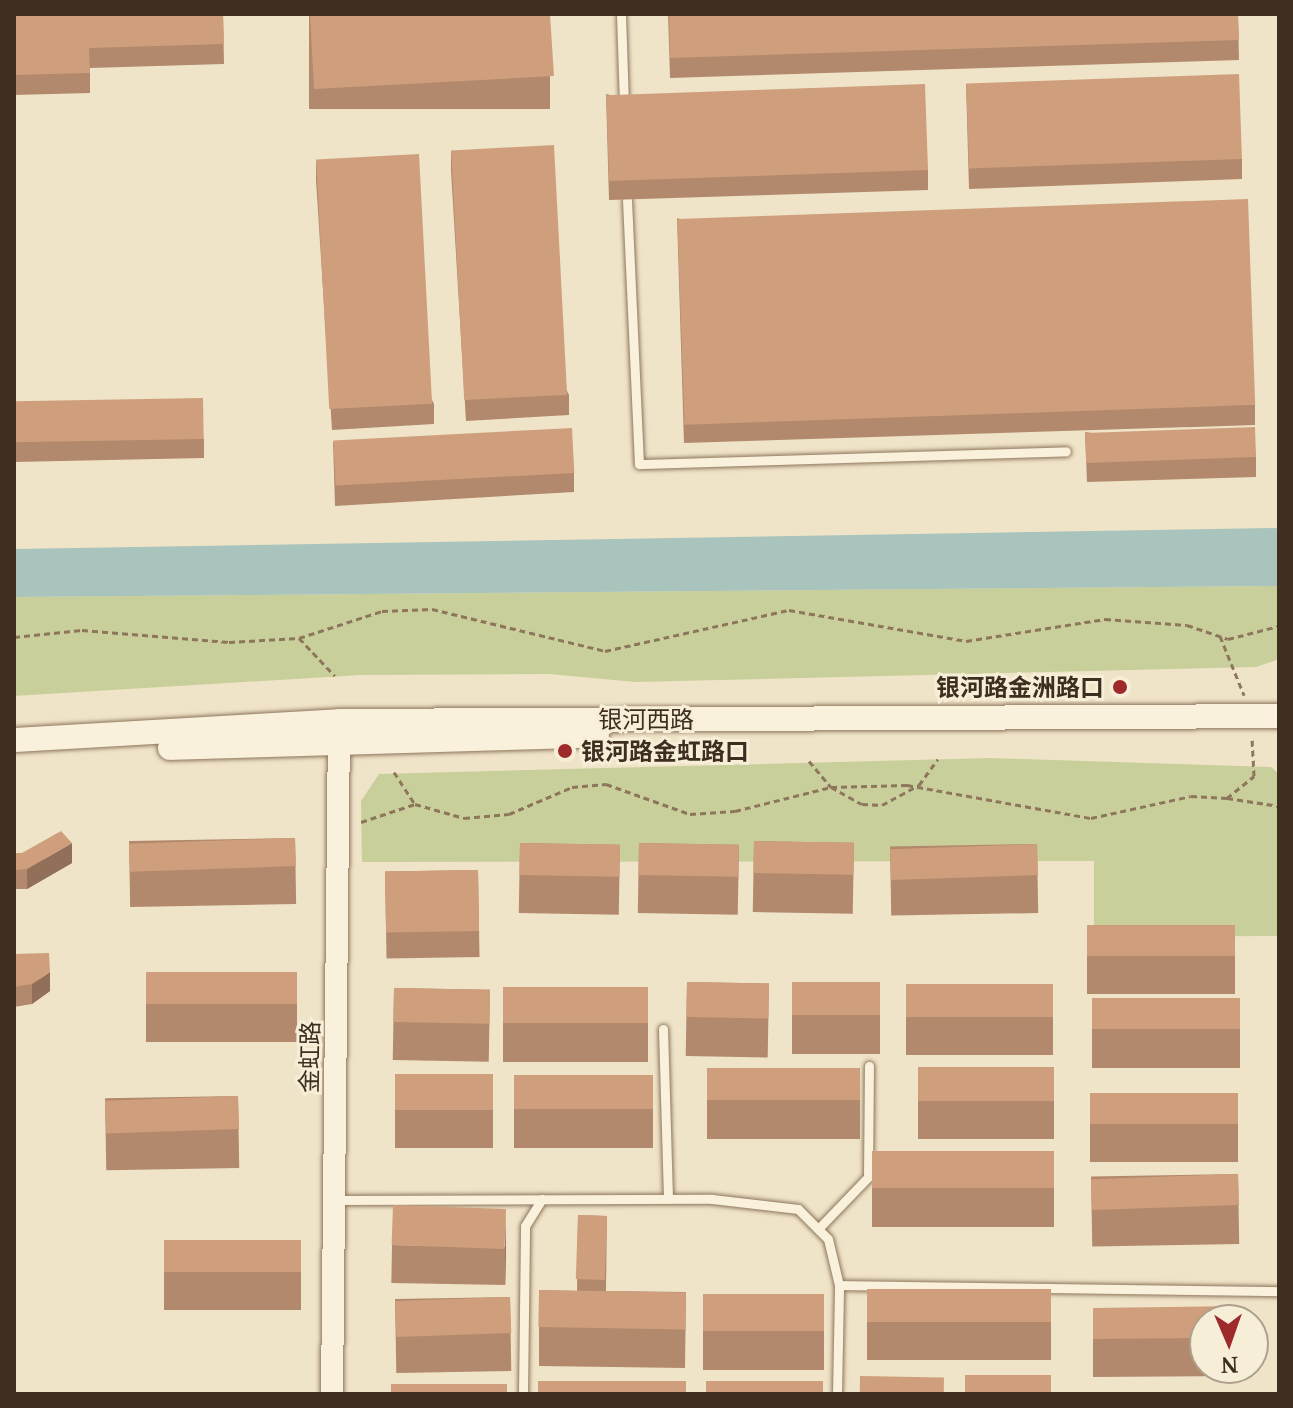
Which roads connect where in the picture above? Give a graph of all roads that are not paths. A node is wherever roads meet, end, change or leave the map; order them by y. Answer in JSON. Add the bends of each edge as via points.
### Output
{"nodes":[{"id":1,"x":621,"y":14,"type":"edge"},
{"id":2,"x":625,"y":113,"type":"edge"},
{"id":3,"x":627,"y":200,"type":"dead end"},
{"id":4,"x":1066,"y":451,"type":"dead end"},
{"id":5,"x":1279,"y":716,"type":"edge"},
{"id":6,"x":1279,"y":730,"type":"edge"},
{"id":7,"x":340,"y":731,"type":"junction"},
{"id":8,"x":14,"y":740,"type":"edge"},
{"id":9,"x":14,"y":755,"type":"edge"},
{"id":10,"x":663,"y":1029,"type":"dead end"},
{"id":11,"x":869,"y":1066,"type":"dead end"},
{"id":12,"x":542,"y":1199,"type":"junction"},
{"id":13,"x":668,"y":1199,"type":"junction"},
{"id":14,"x":333,"y":1200,"type":"junction"},
{"id":15,"x":818,"y":1229,"type":"junction"},
{"id":16,"x":839,"y":1285,"type":"junction"},
{"id":17,"x":1279,"y":1291,"type":"edge"},
{"id":18,"x":332,"y":1394,"type":"edge"},
{"id":19,"x":523,"y":1394,"type":"edge"},
{"id":20,"x":837,"y":1394,"type":"edge"}],
"edges":[{"from":1,"to":2,"type":"lane"},
{"from":3,"to":4,"type":"lane","via":[[639,464]]},
{"from":5,"to":7,"type":"main road","name":"银河西路"},
{"from":6,"to":7,"type":"main road","name":"银河西路"},
{"from":7,"to":8,"type":"main road","name":"银河西路"},
{"from":7,"to":9,"type":"main road","name":"银河西路"},
{"from":7,"to":14,"type":"street","name":"金虹路"},
{"from":10,"to":13,"type":"lane"},
{"from":11,"to":15,"type":"lane","via":[[868,1177]]},
{"from":12,"to":13,"type":"lane"},
{"from":12,"to":14,"type":"lane"},
{"from":12,"to":19,"type":"lane","via":[[525,1226]]},
{"from":13,"to":15,"type":"lane","via":[[798,1209]]},
{"from":14,"to":18,"type":"street","name":"金虹路"},
{"from":15,"to":16,"type":"lane","via":[[828,1239]]},
{"from":16,"to":17,"type":"lane"},
{"from":16,"to":20,"type":"lane"}]}
